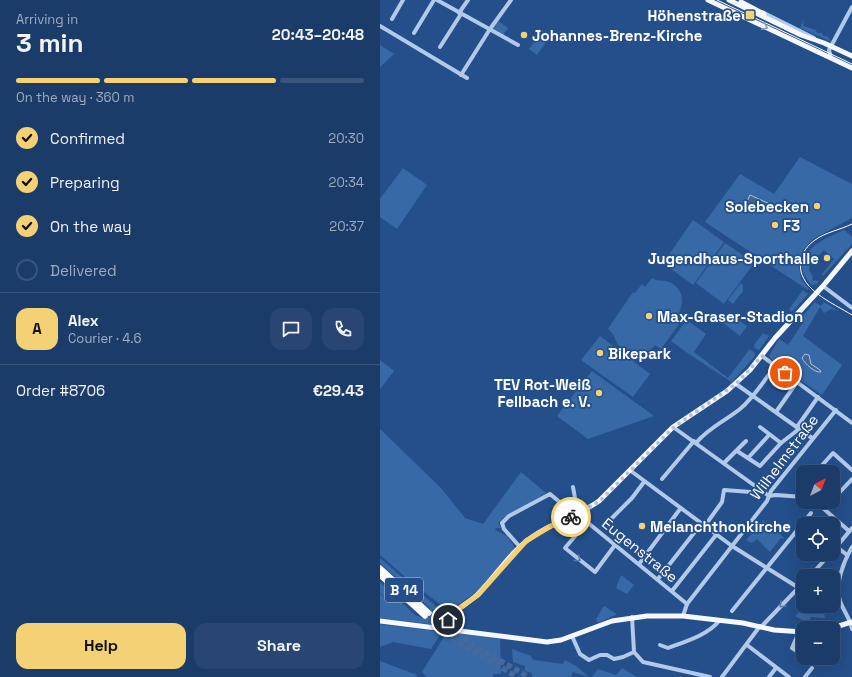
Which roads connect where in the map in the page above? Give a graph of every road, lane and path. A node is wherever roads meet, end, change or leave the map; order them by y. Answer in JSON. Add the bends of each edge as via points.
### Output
{"nodes":[{"id":1,"x":403,"y":0,"type":"edge"},
{"id":2,"x":434,"y":0,"type":"edge"},
{"id":3,"x":437,"y":0,"type":"edge"},
{"id":4,"x":468,"y":0,"type":"edge"},
{"id":5,"x":511,"y":0,"type":"edge"},
{"id":6,"x":708,"y":0,"type":"edge"},
{"id":7,"x":729,"y":0,"type":"edge"},
{"id":8,"x":737,"y":0,"type":"edge"},
{"id":9,"x":716,"y":2,"type":"edge"},
{"id":10,"x":852,"y":7,"type":"edge"},
{"id":11,"x":758,"y":10,"type":"junction"},
{"id":12,"x":460,"y":13,"type":"junction"},
{"id":13,"x":392,"y":20,"type":"dead end"},
{"id":14,"x":779,"y":25,"type":"junction"},
{"id":15,"x":380,"y":26,"type":"edge"},
{"id":16,"x":490,"y":30,"type":"junction"},
{"id":17,"x":414,"y":34,"type":"dead end"},
{"id":18,"x":824,"y":43,"type":"junction"},
{"id":19,"x":518,"y":45,"type":"dead end"},
{"id":20,"x":440,"y":47,"type":"dead end"},
{"id":21,"x":830,"y":52,"type":"junction"},
{"id":22,"x":852,"y":56,"type":"edge"},
{"id":23,"x":852,"y":68,"type":"edge"},
{"id":24,"x":462,"y":75,"type":"junction"},
{"id":25,"x":467,"y":78,"type":"dead end"},
{"id":26,"x":852,"y":251,"type":"edge"},
{"id":27,"x":823,"y":286,"type":"junction"},
{"id":28,"x":852,"y":308,"type":"edge"},
{"id":29,"x":762,"y":356,"type":"junction"},
{"id":30,"x":775,"y":366,"type":"junction"},
{"id":31,"x":797,"y":382,"type":"junction"},
{"id":32,"x":736,"y":384,"type":"junction"},
{"id":33,"x":753,"y":396,"type":"junction"},
{"id":34,"x":818,"y":397,"type":"junction"},
{"id":35,"x":836,"y":410,"type":"junction"},
{"id":36,"x":776,"y":412,"type":"junction"},
{"id":37,"x":852,"y":423,"type":"edge"},
{"id":38,"x":674,"y":427,"type":"junction"},
{"id":39,"x":760,"y":427,"type":"dead end"},
{"id":40,"x":798,"y":428,"type":"junction"},
{"id":41,"x":769,"y":435,"type":"junction"},
{"id":42,"x":812,"y":438,"type":"junction"},
{"id":43,"x":746,"y":441,"type":"dead end"},
{"id":44,"x":695,"y":442,"type":"junction"},
{"id":45,"x":781,"y":442,"type":"junction"},
{"id":46,"x":737,"y":451,"type":"junction"},
{"id":47,"x":748,"y":458,"type":"junction"},
{"id":48,"x":724,"y":463,"type":"junction"},
{"id":49,"x":822,"y":465,"type":"edge"},
{"id":50,"x":852,"y":470,"type":"edge"},
{"id":51,"x":631,"y":471,"type":"junction"},
{"id":52,"x":662,"y":479,"type":"dead end"},
{"id":53,"x":852,"y":479,"type":"edge"},
{"id":54,"x":644,"y":482,"type":"junction"},
{"id":55,"x":573,"y":486,"type":"dead end"},
{"id":56,"x":840,"y":492,"type":"dead end"},
{"id":57,"x":765,"y":493,"type":"junction"},
{"id":58,"x":769,"y":496,"type":"junction"},
{"id":59,"x":796,"y":496,"type":"edge"},
{"id":60,"x":680,"y":509,"type":"junction"},
{"id":61,"x":825,"y":509,"type":"edge"},
{"id":62,"x":579,"y":511,"type":"junction"},
{"id":63,"x":811,"y":513,"type":"dead end"},
{"id":64,"x":611,"y":519,"type":"dead end"},
{"id":65,"x":587,"y":522,"type":"junction"},
{"id":66,"x":703,"y":525,"type":"junction"},
{"id":67,"x":851,"y":529,"type":"edge"},
{"id":68,"x":716,"y":535,"type":"junction"},
{"id":69,"x":840,"y":543,"type":"edge"},
{"id":70,"x":615,"y":545,"type":"junction"},
{"id":71,"x":732,"y":546,"type":"junction"},
{"id":72,"x":520,"y":547,"type":"junction"},
{"id":73,"x":852,"y":547,"type":"edge"},
{"id":74,"x":840,"y":549,"type":"edge"},
{"id":75,"x":848,"y":555,"type":"junction"},
{"id":76,"x":824,"y":561,"type":"edge"},
{"id":77,"x":639,"y":564,"type":"junction"},
{"id":78,"x":380,"y":568,"type":"edge"},
{"id":79,"x":767,"y":568,"type":"junction"},
{"id":80,"x":816,"y":569,"type":"edge"},
{"id":81,"x":380,"y":575,"type":"edge"},
{"id":82,"x":658,"y":579,"type":"junction"},
{"id":83,"x":796,"y":586,"type":"edge"},
{"id":84,"x":672,"y":591,"type":"junction"},
{"id":85,"x":796,"y":591,"type":"edge"},
{"id":86,"x":687,"y":604,"type":"junction"},
{"id":87,"x":732,"y":611,"type":"dead end"},
{"id":88,"x":683,"y":616,"type":"junction"},
{"id":89,"x":632,"y":617,"type":"junction"},
{"id":90,"x":380,"y":621,"type":"edge"},
{"id":91,"x":719,"y":621,"type":"junction"},
{"id":92,"x":852,"y":622,"type":"edge"},
{"id":93,"x":760,"y":626,"type":"junction"},
{"id":94,"x":840,"y":626,"type":"edge"},
{"id":95,"x":445,"y":628,"type":"junction"},
{"id":96,"x":852,"y":630,"type":"edge"},
{"id":97,"x":796,"y":631,"type":"edge"},
{"id":98,"x":572,"y":636,"type":"junction"},
{"id":99,"x":796,"y":641,"type":"edge"},
{"id":100,"x":660,"y":645,"type":"dead end"},
{"id":101,"x":747,"y":645,"type":"junction"},
{"id":102,"x":796,"y":651,"type":"edge"},
{"id":103,"x":634,"y":652,"type":"junction"},
{"id":104,"x":776,"y":668,"type":"junction"},
{"id":105,"x":812,"y":668,"type":"dead end"},
{"id":106,"x":710,"y":677,"type":"edge"},
{"id":107,"x":722,"y":677,"type":"edge"},
{"id":108,"x":769,"y":677,"type":"edge"},
{"id":109,"x":789,"y":677,"type":"edge"},
{"id":110,"x":805,"y":677,"type":"edge"}],
"edges":[{"from":1,"to":13,"type":"street"},
{"from":2,"to":17,"type":"street"},
{"from":3,"to":12,"type":"street"},
{"from":4,"to":12,"type":"street"},
{"from":5,"to":16,"type":"street"},
{"from":6,"to":9,"type":"main road"},
{"from":7,"to":14,"type":"main road"},
{"from":8,"to":11,"type":"main road"},
{"from":9,"to":21,"type":"main road","one_way":true,"via":[[819,52]]},
{"from":10,"to":21,"type":"street"},
{"from":11,"to":14,"type":"main road"},
{"from":11,"to":18,"type":"street"},
{"from":12,"to":16,"type":"street"},
{"from":12,"to":20,"type":"street"},
{"from":14,"to":18,"type":"main road"},
{"from":15,"to":24,"type":"street"},
{"from":16,"to":19,"type":"street"},
{"from":16,"to":24,"type":"street"},
{"from":18,"to":21,"type":"main road"},
{"from":21,"to":22,"type":"main road"},
{"from":21,"to":23,"type":"main road"},
{"from":24,"to":25,"type":"street"},
{"from":26,"to":27,"type":"main road"},
{"from":27,"to":28,"type":"street"},
{"from":27,"to":29,"type":"main road","via":[[775,338]]},
{"from":29,"to":30,"type":"street"},
{"from":29,"to":32,"type":"main road"},
{"from":30,"to":31,"type":"street"},
{"from":30,"to":33,"type":"street"},
{"from":31,"to":34,"type":"street"},
{"from":31,"to":36,"type":"street"},
{"from":32,"to":33,"type":"street"},
{"from":32,"to":38,"type":"main road"},
{"from":33,"to":36,"type":"street"},
{"from":33,"to":44,"type":"street"},
{"from":34,"to":35,"type":"street"},
{"from":34,"to":40,"type":"street"},
{"from":35,"to":37,"type":"street"},
{"from":35,"to":42,"type":"street","name":"Wilhelmstraße"},
{"from":36,"to":40,"type":"street"},
{"from":38,"to":44,"type":"street"},
{"from":38,"to":51,"type":"main road"},
{"from":39,"to":41,"type":"street"},
{"from":40,"to":42,"type":"street"},
{"from":40,"to":45,"type":"street"},
{"from":41,"to":45,"type":"street"},
{"from":41,"to":47,"type":"street"},
{"from":42,"to":58,"type":"street","name":"Wilhelmstraße"},
{"from":43,"to":46,"type":"street"},
{"from":44,"to":48,"type":"street"},
{"from":44,"to":52,"type":"street"},
{"from":45,"to":47,"type":"street","via":[[760,466]]},
{"from":46,"to":47,"type":"street"},
{"from":46,"to":48,"type":"street"},
{"from":48,"to":57,"type":"street"},
{"from":49,"to":50,"type":"street","via":[[833,453]]},
{"from":51,"to":54,"type":"street"},
{"from":51,"to":62,"type":"main road","via":[[600,501]]},
{"from":53,"to":56,"type":"street"},
{"from":54,"to":60,"type":"street"},
{"from":54,"to":64,"type":"street"},
{"from":55,"to":62,"type":"street"},
{"from":57,"to":58,"type":"street"},
{"from":57,"to":66,"type":"street","via":[[724,490],[722,502]]},
{"from":58,"to":59,"type":"street"},
{"from":58,"to":71,"type":"street","name":"Wilhelmstraße"},
{"from":60,"to":66,"type":"street"},
{"from":60,"to":77,"type":"street"},
{"from":61,"to":67,"type":"street"},
{"from":62,"to":65,"type":"street","name":"Eugenstraße"},
{"from":62,"to":72,"type":"main road","via":[[539,533]]},
{"from":62,"to":72,"type":"street","via":[[568,509],[550,494],[505,519],[502,523],[504,529]]},
{"from":63,"to":79,"type":"street"},
{"from":65,"to":70,"type":"street","name":"Eugenstraße"},
{"from":65,"to":70,"type":"street","one_way":true,"via":[[565,548],[595,572]]},
{"from":66,"to":68,"type":"street"},
{"from":66,"to":82,"type":"street"},
{"from":67,"to":69,"type":"street"},
{"from":68,"to":71,"type":"street"},
{"from":68,"to":84,"type":"street"},
{"from":70,"to":77,"type":"street","name":"Eugenstraße"},
{"from":71,"to":79,"type":"street"},
{"from":71,"to":86,"type":"street","name":"Wilhelmstraße"},
{"from":72,"to":95,"type":"main road","via":[[478,595],[451,616]]},
{"from":73,"to":75,"type":"street"},
{"from":74,"to":75,"type":"street"},
{"from":75,"to":92,"type":"street","via":[[838,589],[840,600]]},
{"from":76,"to":80,"type":"street"},
{"from":77,"to":82,"type":"street","name":"Eugenstraße"},
{"from":78,"to":81,"type":"highway","number":"B 14","via":[[427,614]]},
{"from":79,"to":83,"type":"street"},
{"from":79,"to":87,"type":"street"},
{"from":82,"to":84,"type":"street","name":"Eugenstraße"},
{"from":84,"to":86,"type":"street","name":"Eugenstraße"},
{"from":85,"to":93,"type":"street","one_way":true},
{"from":86,"to":88,"type":"street","name":"Wilhelmstraße"},
{"from":88,"to":89,"type":"main road"},
{"from":88,"to":91,"type":"main road"},
{"from":89,"to":98,"type":"main road","via":[[612,621]]},
{"from":89,"to":103,"type":"street"},
{"from":90,"to":95,"type":"main road"},
{"from":91,"to":93,"type":"main road"},
{"from":91,"to":100,"type":"street","via":[[714,627],[679,644],[668,648]]},
{"from":92,"to":94,"type":"main road"},
{"from":92,"to":96,"type":"street"},
{"from":93,"to":97,"type":"main road"},
{"from":93,"to":101,"type":"street"},
{"from":95,"to":98,"type":"main road","via":[[547,642]]},
{"from":98,"to":103,"type":"street","via":[[580,654],[589,660],[600,655],[614,659],[623,658]]},
{"from":99,"to":102,"type":"street","via":[[792,648]]},
{"from":101,"to":104,"type":"street"},
{"from":101,"to":107,"type":"street"},
{"from":103,"to":106,"type":"street","via":[[643,662]]},
{"from":104,"to":108,"type":"street"},
{"from":104,"to":109,"type":"street"},
{"from":105,"to":110,"type":"street"}]}
